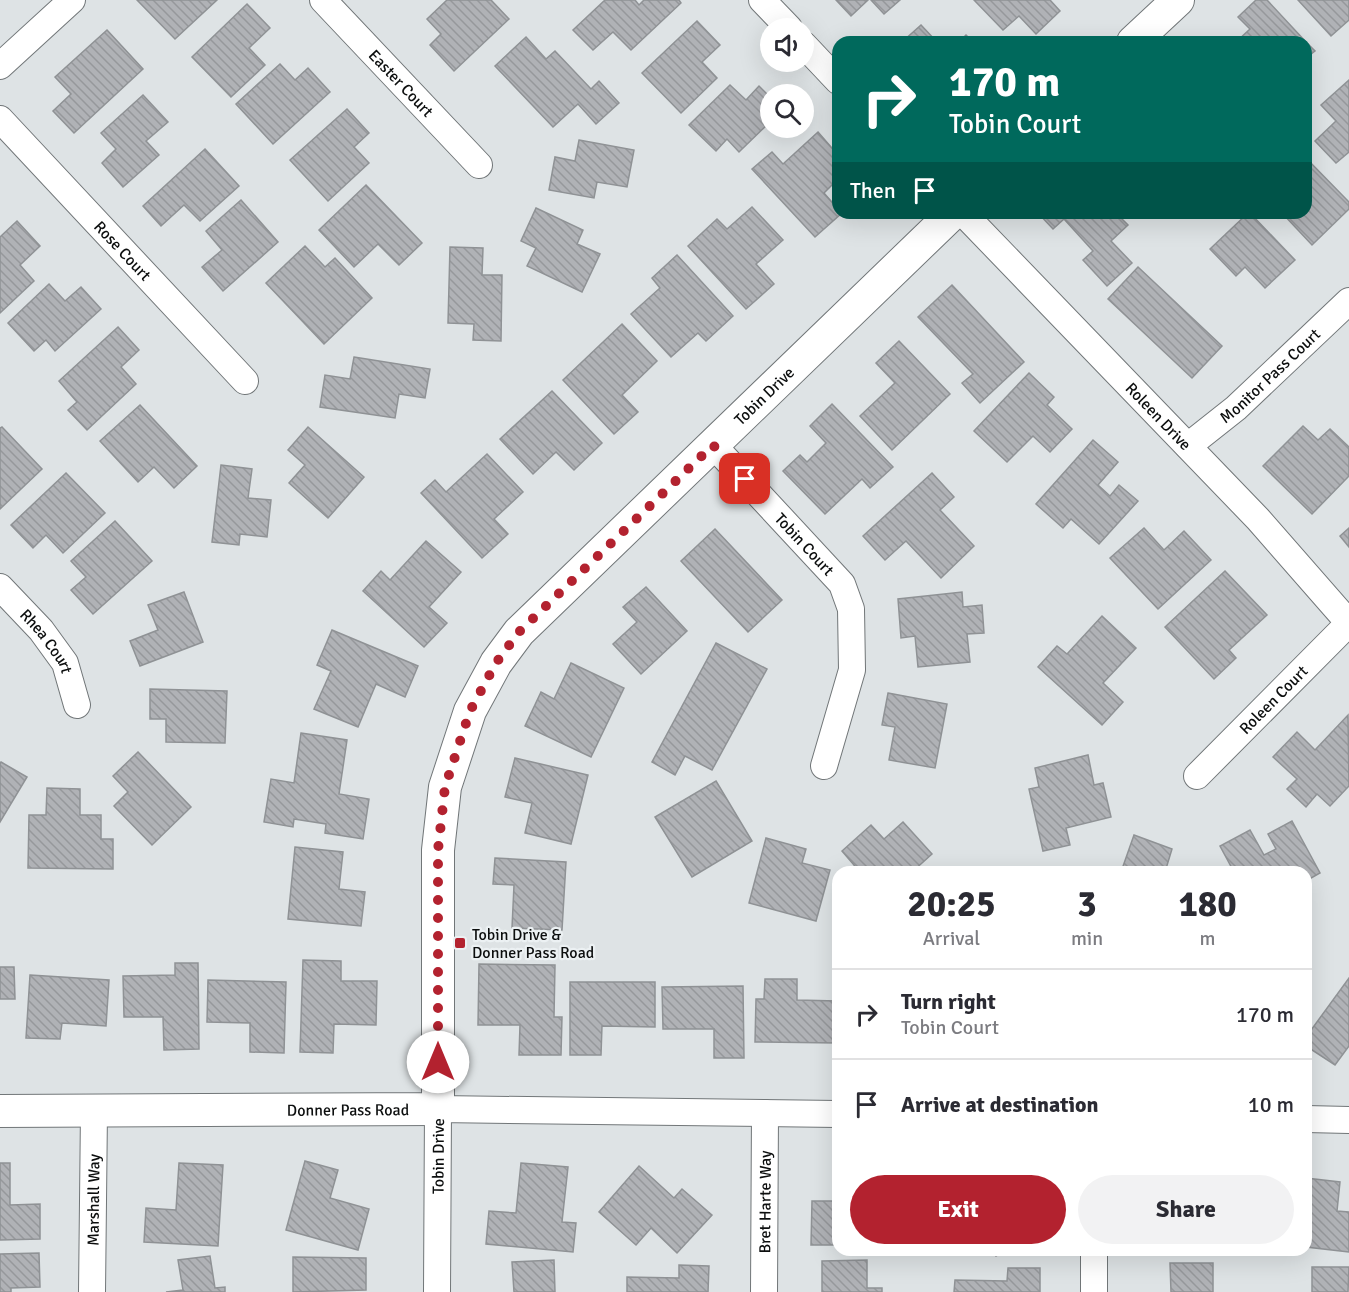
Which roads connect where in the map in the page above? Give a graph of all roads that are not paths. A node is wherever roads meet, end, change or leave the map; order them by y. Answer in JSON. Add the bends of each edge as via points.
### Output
{"nodes":[{"id":1,"x":72,"y":0,"type":"edge"},
{"id":2,"x":323,"y":0,"type":"edge"},
{"id":3,"x":762,"y":0,"type":"edge"},
{"id":4,"x":1178,"y":0,"type":"edge"},
{"id":5,"x":779,"y":18,"type":"edge"},
{"id":6,"x":1139,"y":36,"type":"edge"},
{"id":7,"x":814,"y":56,"type":"edge"},
{"id":8,"x":0,"y":66,"type":"edge"},
{"id":9,"x":832,"y":75,"type":"edge"},
{"id":10,"x":0,"y":119,"type":"edge"},
{"id":11,"x":479,"y":165,"type":"dead end"},
{"id":12,"x":947,"y":219,"type":"edge"},
{"id":13,"x":969,"y":219,"type":"edge"},
{"id":14,"x":1349,"y":301,"type":"edge"},
{"id":15,"x":246,"y":381,"type":"dead end"},
{"id":16,"x":713,"y":445,"type":"junction"},
{"id":17,"x":1188,"y":446,"type":"junction"},
{"id":18,"x":0,"y":587,"type":"edge"},
{"id":19,"x":1349,"y":623,"type":"edge"},
{"id":20,"x":77,"y":705,"type":"dead end"},
{"id":21,"x":824,"y":766,"type":"dead end"},
{"id":22,"x":1197,"y":776,"type":"dead end"},
{"id":23,"x":438,"y":1109,"type":"junction"},
{"id":24,"x":94,"y":1110,"type":"junction"},
{"id":25,"x":0,"y":1111,"type":"edge"},
{"id":26,"x":765,"y":1113,"type":"junction"},
{"id":27,"x":832,"y":1114,"type":"edge"},
{"id":28,"x":1312,"y":1119,"type":"edge"},
{"id":29,"x":1349,"y":1120,"type":"edge"},
{"id":30,"x":1094,"y":1256,"type":"edge"},
{"id":31,"x":93,"y":1292,"type":"edge"},
{"id":32,"x":437,"y":1292,"type":"edge"},
{"id":33,"x":764,"y":1292,"type":"edge"},
{"id":34,"x":1094,"y":1292,"type":"edge"}],
"edges":[{"from":1,"to":8,"type":"street"},
{"from":2,"to":11,"type":"street","name":"Easter Court"},
{"from":3,"to":5,"type":"street"},
{"from":4,"to":6,"type":"street"},
{"from":7,"to":9,"type":"street"},
{"from":10,"to":15,"type":"street","name":"Rose Court"},
{"from":12,"to":16,"type":"street","name":"Tobin Drive"},
{"from":13,"to":17,"type":"street","name":"Roleen Drive"},
{"from":14,"to":17,"type":"street","name":"Monitor Pass Court","via":[[1236,408]]},
{"from":16,"to":21,"type":"street","name":"Tobin Court","via":[[842,584],[851,609],[852,670]]},
{"from":16,"to":23,"type":"street","name":"Tobin Drive","via":[[519,632],[496,663],[470,711],[445,787],[438,850]]},
{"from":17,"to":19,"type":"street","name":"Roleen Drive"},
{"from":18,"to":20,"type":"street","name":"Rhea Court","via":[[42,630],[64,663]]},
{"from":19,"to":22,"type":"street","name":"Roleen Court"},
{"from":23,"to":24,"type":"street","name":"Donner Pass Road"},
{"from":23,"to":26,"type":"street","name":"Donner Pass Road"},
{"from":23,"to":32,"type":"street","name":"Tobin Drive"},
{"from":24,"to":25,"type":"street","name":"Donner Pass Road"},
{"from":24,"to":31,"type":"street","name":"Marshall Way"},
{"from":26,"to":27,"type":"street","name":"Donner Pass Road"},
{"from":26,"to":33,"type":"street","name":"Bret Harte Way"},
{"from":28,"to":29,"type":"street"},
{"from":30,"to":34,"type":"street"}]}
